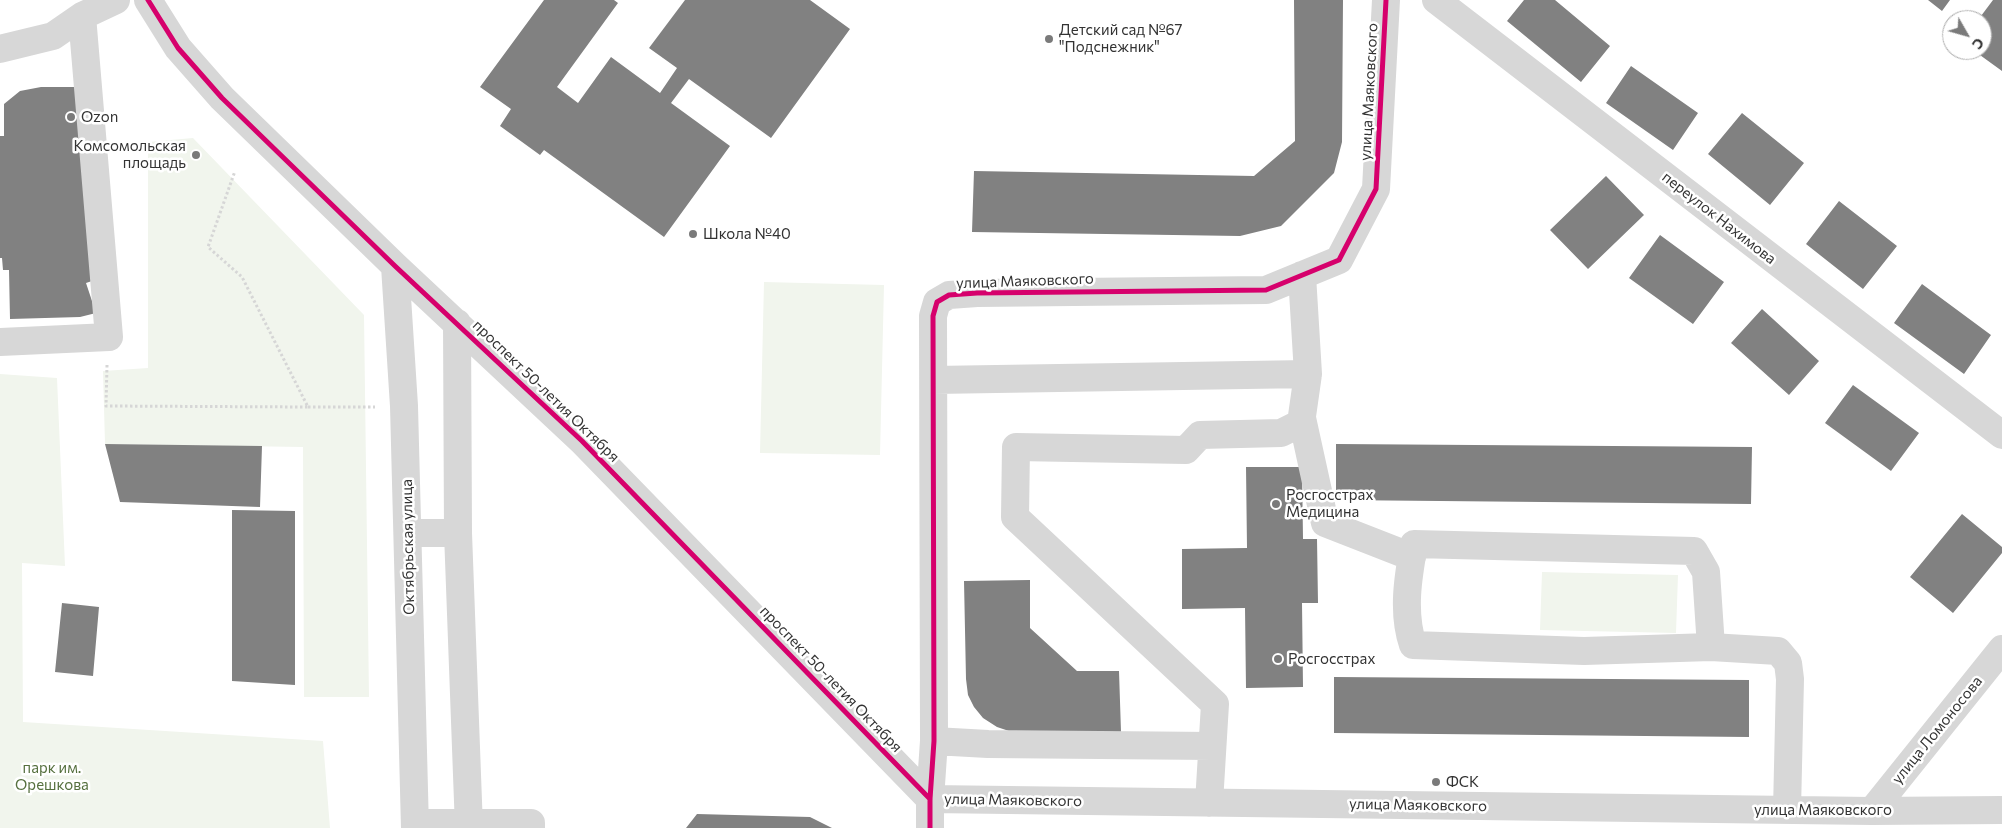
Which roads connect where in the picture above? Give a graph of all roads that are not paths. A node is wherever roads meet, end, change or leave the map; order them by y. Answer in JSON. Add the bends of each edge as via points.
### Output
{"nodes":[{"id":1,"x":116,"y":0,"type":"edge"},
{"id":2,"x":148,"y":0,"type":"edge"},
{"id":3,"x":1386,"y":0,"type":"edge"},
{"id":4,"x":1436,"y":0,"type":"edge"},
{"id":5,"x":82,"y":16,"type":"junction"},
{"id":6,"x":0,"y":49,"type":"edge"},
{"id":7,"x":394,"y":266,"type":"junction"},
{"id":8,"x":1302,"y":275,"type":"junction"},
{"id":9,"x":457,"y":323,"type":"junction"},
{"id":10,"x":0,"y":342,"type":"edge"},
{"id":11,"x":1308,"y":374,"type":"junction"},
{"id":12,"x":934,"y":380,"type":"junction"},
{"id":13,"x":1302,"y":418,"type":"junction"},
{"id":14,"x":2002,"y":435,"type":"edge"},
{"id":15,"x":408,"y":533,"type":"junction"},
{"id":16,"x":458,"y":533,"type":"junction"},
{"id":17,"x":1412,"y":557,"type":"junction"},
{"id":18,"x":1711,"y":647,"type":"junction"},
{"id":19,"x":2002,"y":649,"type":"edge"},
{"id":20,"x":934,"y":741,"type":"junction"},
{"id":21,"x":1212,"y":746,"type":"junction"},
{"id":22,"x":930,"y":799,"type":"junction"},
{"id":23,"x":1209,"y":802,"type":"junction"},
{"id":24,"x":1787,"y":810,"type":"junction"},
{"id":25,"x":2002,"y":810,"type":"edge"},
{"id":26,"x":1872,"y":811,"type":"junction"},
{"id":27,"x":1959,"y":819,"type":"edge"},
{"id":28,"x":415,"y":826,"type":"edge"},
{"id":29,"x":469,"y":826,"type":"edge"},
{"id":30,"x":531,"y":828,"type":"edge"},
{"id":31,"x":930,"y":828,"type":"edge"}],
"edges":[{"from":1,"to":5,"type":"street"},
{"from":2,"to":7,"type":"street","name":"проспект 50-летия Октября","via":[[178,48],[222,98]]},
{"from":3,"to":8,"type":"street","name":"улица Маяковского","via":[[1376,188],[1339,260]]},
{"from":4,"to":14,"type":"street","name":"переулок Нахимова"},
{"from":5,"to":6,"type":"street","via":[[53,36]]},
{"from":5,"to":10,"type":"street","via":[[108,337]]},
{"from":7,"to":9,"type":"street","name":"проспект 50-летия Октября"},
{"from":7,"to":15,"type":"street","name":"Октябрьская улица","via":[[404,406]]},
{"from":8,"to":11,"type":"street"},
{"from":8,"to":12,"type":"street","name":"улица Маяковского","via":[[1266,290],[949,296],[937,302],[933,316]]},
{"from":9,"to":16,"type":"street"},
{"from":9,"to":22,"type":"street","name":"проспект 50-летия Октября","via":[[582,441]]},
{"from":11,"to":12,"type":"street"},
{"from":11,"to":13,"type":"street"},
{"from":12,"to":20,"type":"street","name":"улица Маяковского"},
{"from":13,"to":17,"type":"street","via":[[1325,523]]},
{"from":13,"to":21,"type":"street","via":[[1301,424],[1281,433],[1200,436],[1186,450],[1016,447],[1014,517],[1215,704]]},
{"from":15,"to":16,"type":"street"},
{"from":15,"to":28,"type":"street","name":"Октябрьская улица"},
{"from":16,"to":29,"type":"street"},
{"from":17,"to":18,"type":"street","via":[[1407,580],[1408,632],[1413,645],[1584,651]]},
{"from":17,"to":18,"type":"street","via":[[1414,544],[1694,551],[1706,572]]},
{"from":18,"to":24,"type":"street","via":[[1778,651],[1788,663]]},
{"from":19,"to":26,"type":"street","name":"улица Ломоносова"},
{"from":20,"to":21,"type":"street"},
{"from":20,"to":22,"type":"street","name":"улица Маяковского"},
{"from":21,"to":23,"type":"street"},
{"from":22,"to":23,"type":"street","name":"улица Маяковского"},
{"from":22,"to":31,"type":"street"},
{"from":23,"to":24,"type":"street","name":"улица Маяковского"},
{"from":24,"to":26,"type":"street","name":"улица Маяковского"},
{"from":25,"to":27,"type":"street","name":"улица Маяковского"},
{"from":26,"to":27,"type":"street","name":"улица Маяковского"},
{"from":28,"to":29,"type":"street"},
{"from":29,"to":30,"type":"street","via":[[531,823]]}]}
